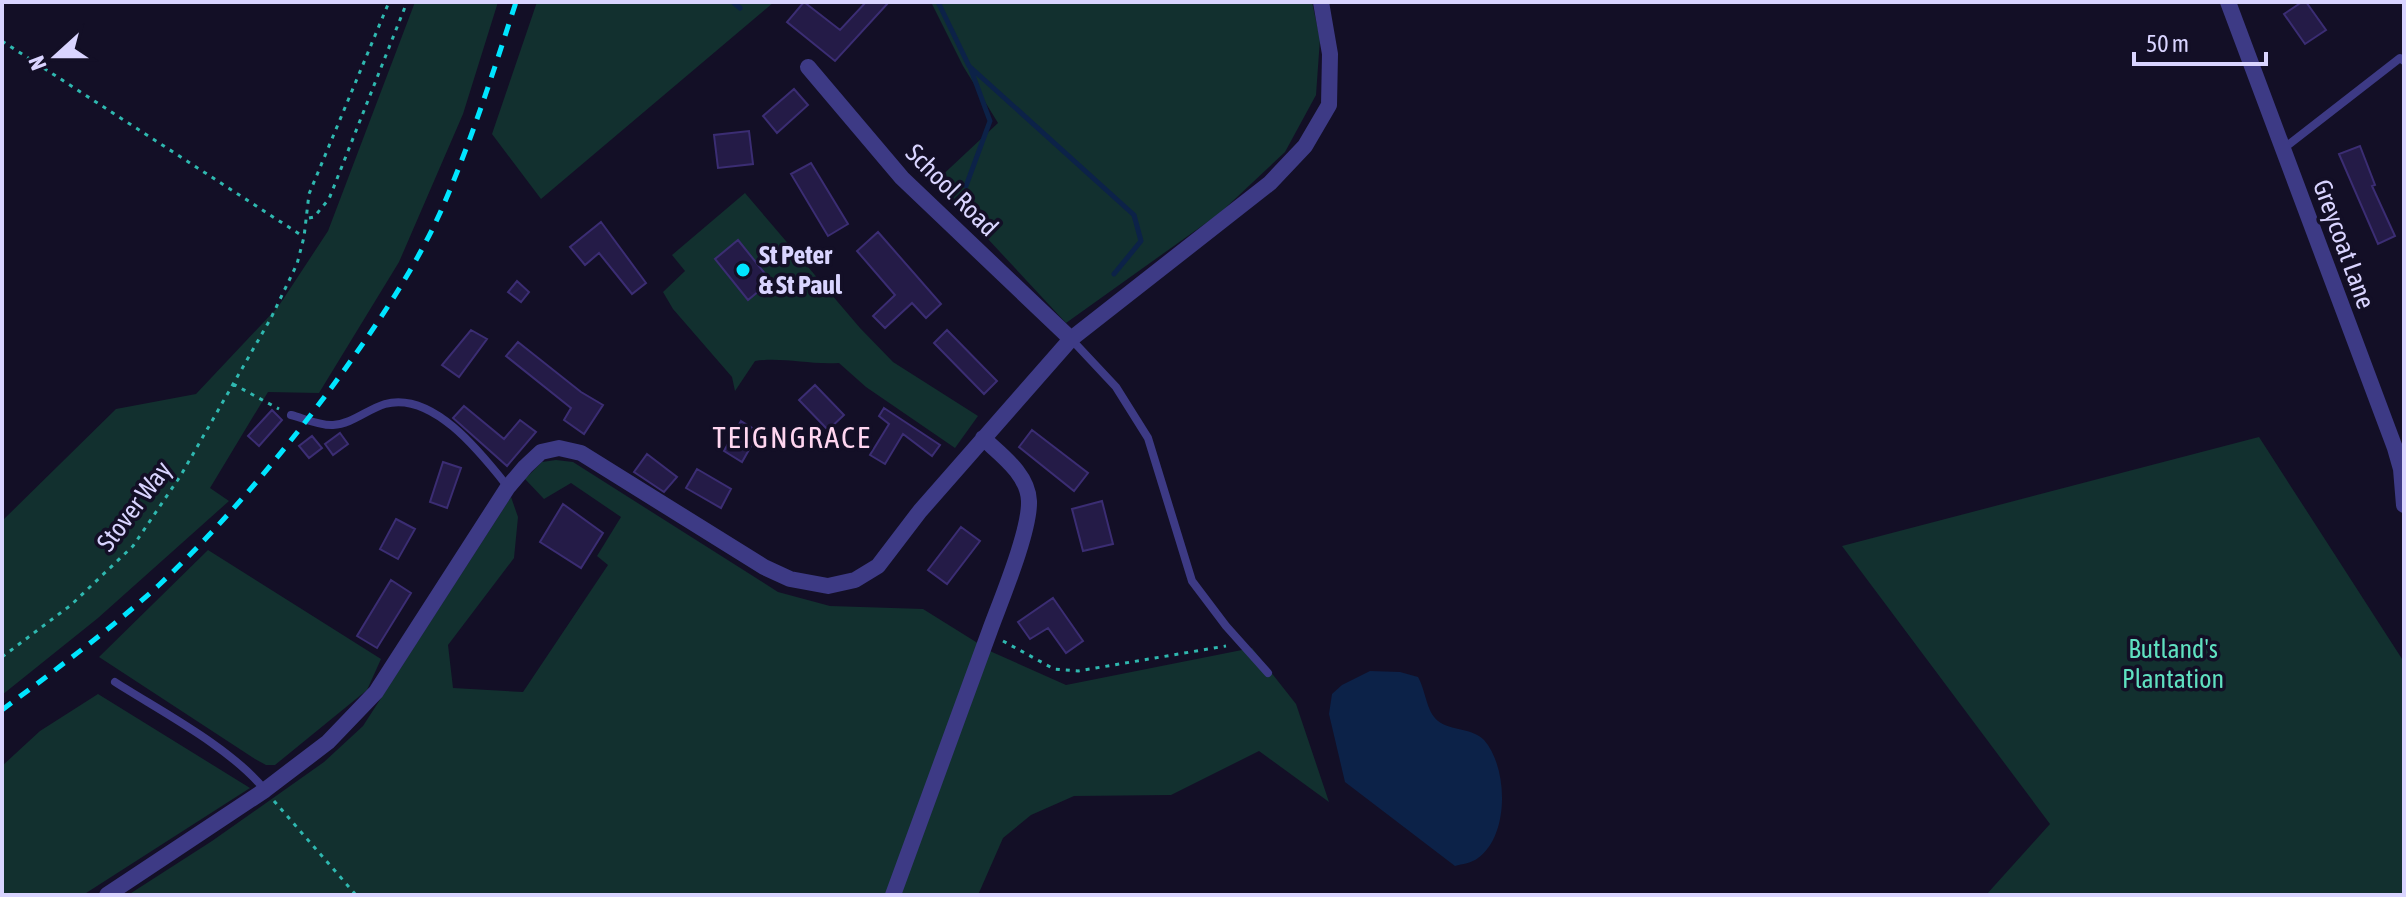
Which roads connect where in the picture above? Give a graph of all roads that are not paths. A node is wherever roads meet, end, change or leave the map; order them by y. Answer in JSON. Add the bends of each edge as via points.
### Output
{"nodes":[{"id":1,"x":1321,"y":2,"type":"edge"},
{"id":2,"x":2228,"y":2,"type":"edge"},
{"id":3,"x":2404,"y":61,"type":"edge"},
{"id":4,"x":808,"y":67,"type":"dead end"},
{"id":5,"x":2283,"y":149,"type":"junction"},
{"id":6,"x":1071,"y":339,"type":"junction"},
{"id":7,"x":291,"y":415,"type":"road end"},
{"id":8,"x":983,"y":438,"type":"junction"},
{"id":9,"x":508,"y":487,"type":"junction"},
{"id":10,"x":2404,"y":505,"type":"edge"},
{"id":11,"x":1268,"y":673,"type":"dead end"},
{"id":12,"x":115,"y":682,"type":"dead end"},
{"id":13,"x":265,"y":790,"type":"junction"},
{"id":14,"x":107,"y":895,"type":"edge"},
{"id":15,"x":893,"y":895,"type":"edge"}],
"edges":[{"from":1,"to":6,"type":"street","via":[[1330,54],[1329,105],[1305,146],[1270,183]]},
{"from":2,"to":5,"type":"street","name":"Greycoat Lane"},
{"from":3,"to":5,"type":"lane","via":[[2400,58]]},
{"from":4,"to":6,"type":"street","name":"School Road","via":[[902,178]]},
{"from":5,"to":10,"type":"street","name":"Greycoat Lane","via":[[2395,448]]},
{"from":6,"to":8,"type":"street"},
{"from":6,"to":11,"type":"lane","via":[[1116,387],[1148,438],[1192,581]]},
{"from":7,"to":9,"type":"lane","via":[[332,425],[386,404],[418,405],[470,443]]},
{"from":8,"to":9,"type":"street","via":[[878,566],[855,580],[828,586],[790,579],[764,567],[581,453],[559,448],[541,452]]},
{"from":8,"to":15,"type":"street","via":[[1024,482],[1029,501],[989,633]]},
{"from":9,"to":13,"type":"street","via":[[376,692],[328,742]]},
{"from":12,"to":13,"type":"lane","via":[[231,757]]},
{"from":13,"to":14,"type":"street"}]}
